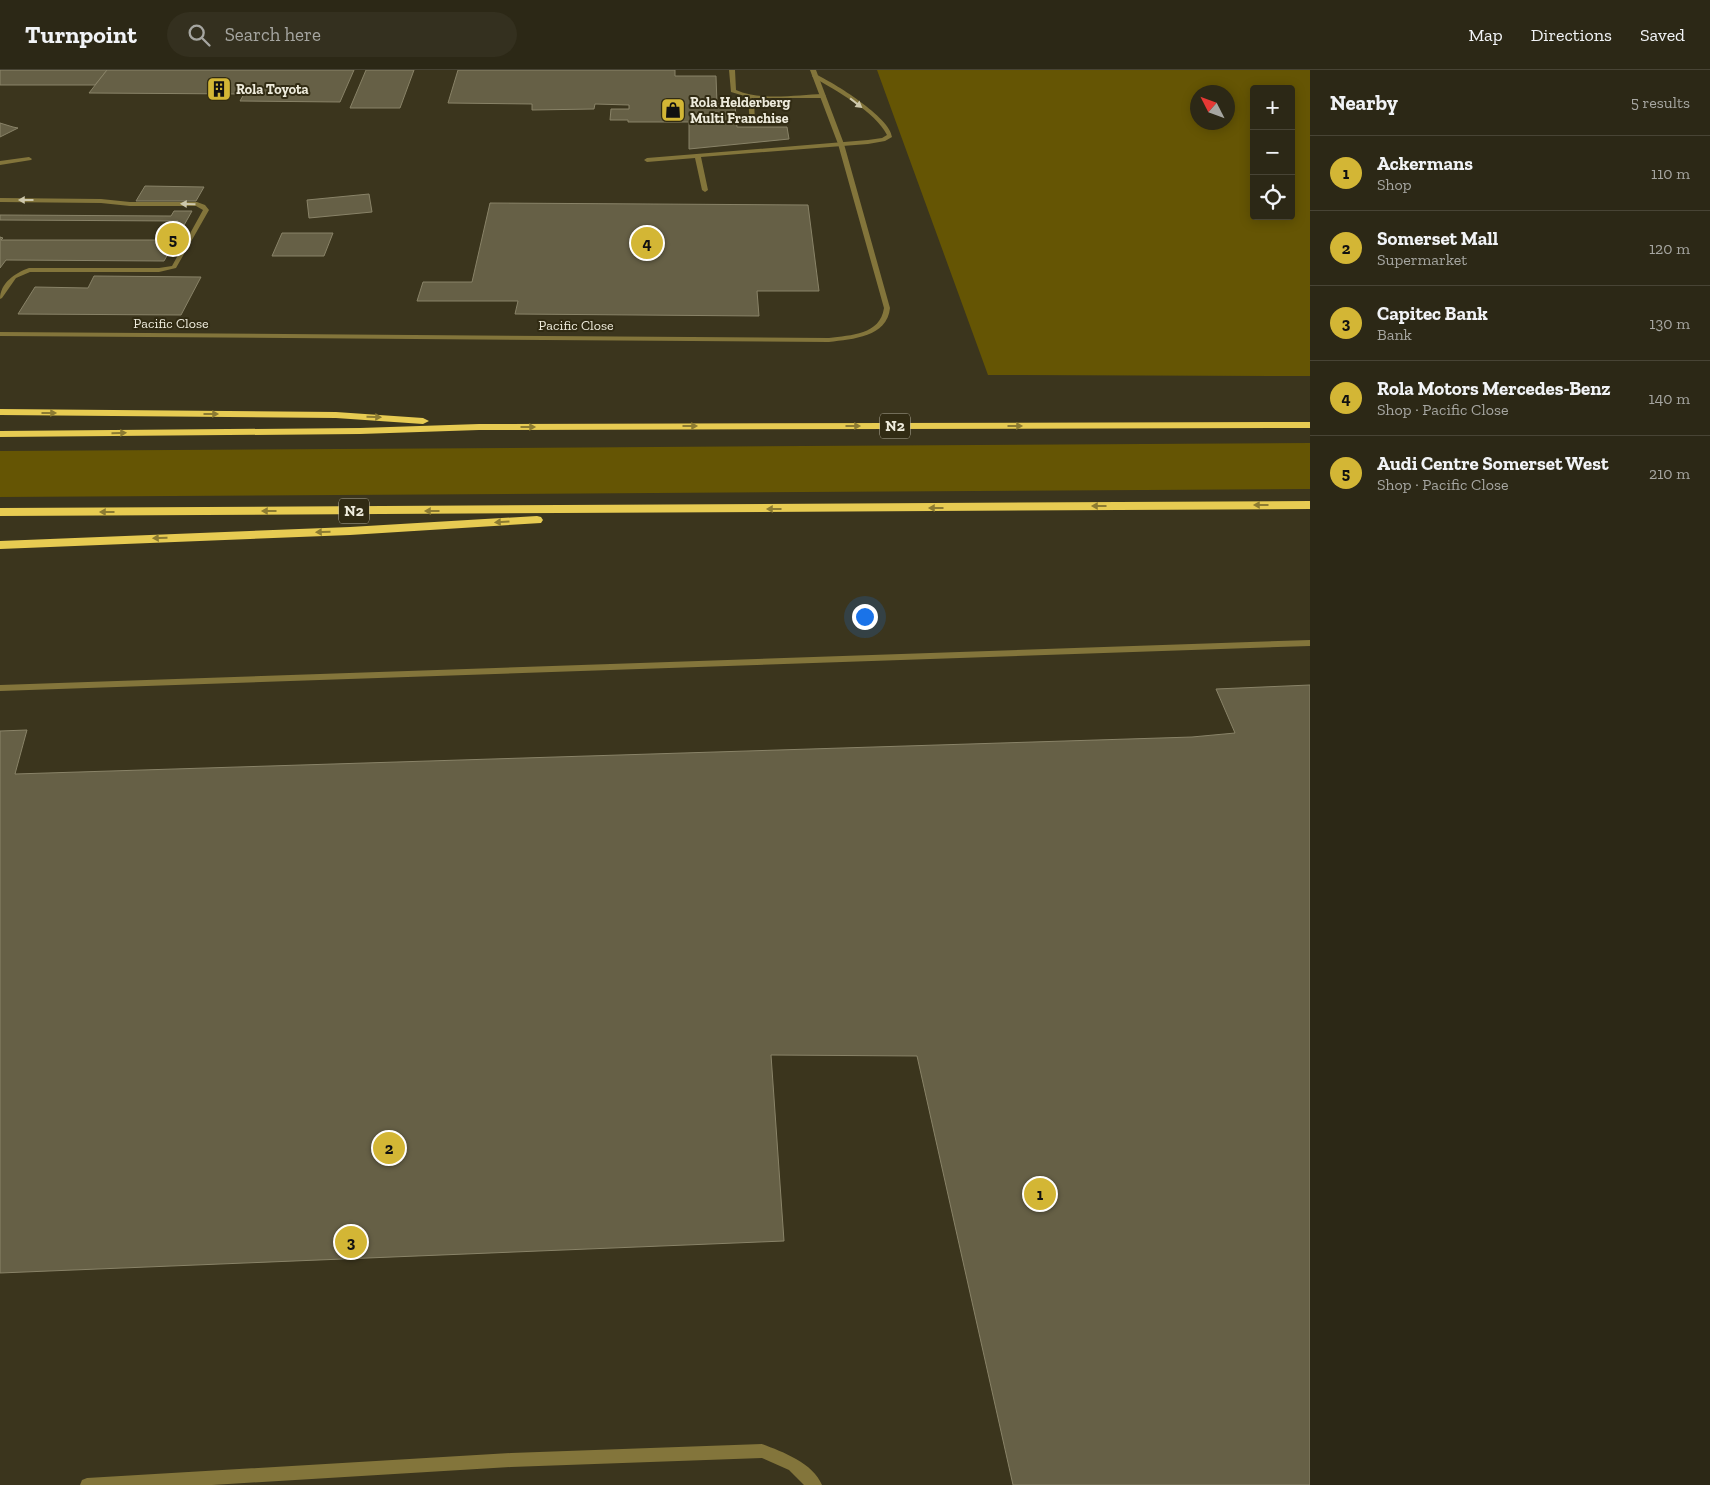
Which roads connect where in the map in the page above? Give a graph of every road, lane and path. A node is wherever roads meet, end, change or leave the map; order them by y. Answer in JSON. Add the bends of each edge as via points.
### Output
{"nodes":[{"id":1,"x":732,"y":70,"type":"edge"},
{"id":2,"x":814,"y":73,"type":"edge"},
{"id":3,"x":823,"y":96,"type":"junction"},
{"id":4,"x":752,"y":97,"type":"junction"},
{"id":5,"x":752,"y":124,"type":"dead end"},
{"id":6,"x":841,"y":144,"type":"junction"},
{"id":7,"x":698,"y":156,"type":"junction"},
{"id":8,"x":29,"y":159,"type":"dead end"},
{"id":9,"x":647,"y":160,"type":"dead end"},
{"id":10,"x":0,"y":163,"type":"edge"},
{"id":11,"x":705,"y":190,"type":"dead end"},
{"id":12,"x":0,"y":200,"type":"edge"},
{"id":13,"x":0,"y":297,"type":"edge"},
{"id":14,"x":0,"y":334,"type":"edge"},
{"id":15,"x":0,"y":412,"type":"edge"},
{"id":16,"x":1310,"y":425,"type":"edge"},
{"id":17,"x":479,"y":427,"type":"junction"},
{"id":18,"x":0,"y":434,"type":"edge"},
{"id":19,"x":1310,"y":505,"type":"edge"},
{"id":20,"x":708,"y":510,"type":"junction"},
{"id":21,"x":0,"y":512,"type":"edge"},
{"id":22,"x":0,"y":545,"type":"edge"},
{"id":23,"x":1310,"y":643,"type":"edge"},
{"id":24,"x":0,"y":688,"type":"edge"},
{"id":25,"x":88,"y":1485,"type":"edge"},
{"id":26,"x":815,"y":1485,"type":"edge"}],
"edges":[{"from":1,"to":4,"type":"street","via":[[733,91]]},
{"from":2,"to":3,"type":"street","name":"Pacific Close"},
{"from":2,"to":6,"type":"street","one_way":true,"via":[[853,100],[890,133],[883,140]]},
{"from":3,"to":4,"type":"street"},
{"from":3,"to":6,"type":"street","name":"Pacific Close"},
{"from":4,"to":5,"type":"street"},
{"from":6,"to":7,"type":"street"},
{"from":6,"to":14,"type":"street","name":"Pacific Close","via":[[888,316],[876,328],[854,336],[819,340]]},
{"from":7,"to":9,"type":"street"},
{"from":7,"to":11,"type":"street"},
{"from":8,"to":10,"type":"street"},
{"from":13,"to":12,"type":"street","one_way":true,"via":[[14,277],[30,270],[159,270],[176,265],[206,210],[203,206],[101,200]]},
{"from":15,"to":17,"type":"highway","one_way":true,"via":[[336,415]]},
{"from":17,"to":16,"type":"highway","number":"N2","one_way":true},
{"from":18,"to":17,"type":"highway","number":"N2","one_way":true},
{"from":19,"to":20,"type":"highway","number":"N2","one_way":true},
{"from":20,"to":21,"type":"highway","number":"N2","one_way":true},
{"from":20,"to":22,"type":"highway","one_way":true,"via":[[350,531]]},
{"from":23,"to":24,"type":"street"},
{"from":25,"to":26,"type":"street","via":[[511,1460],[762,1451],[794,1465]]}]}
